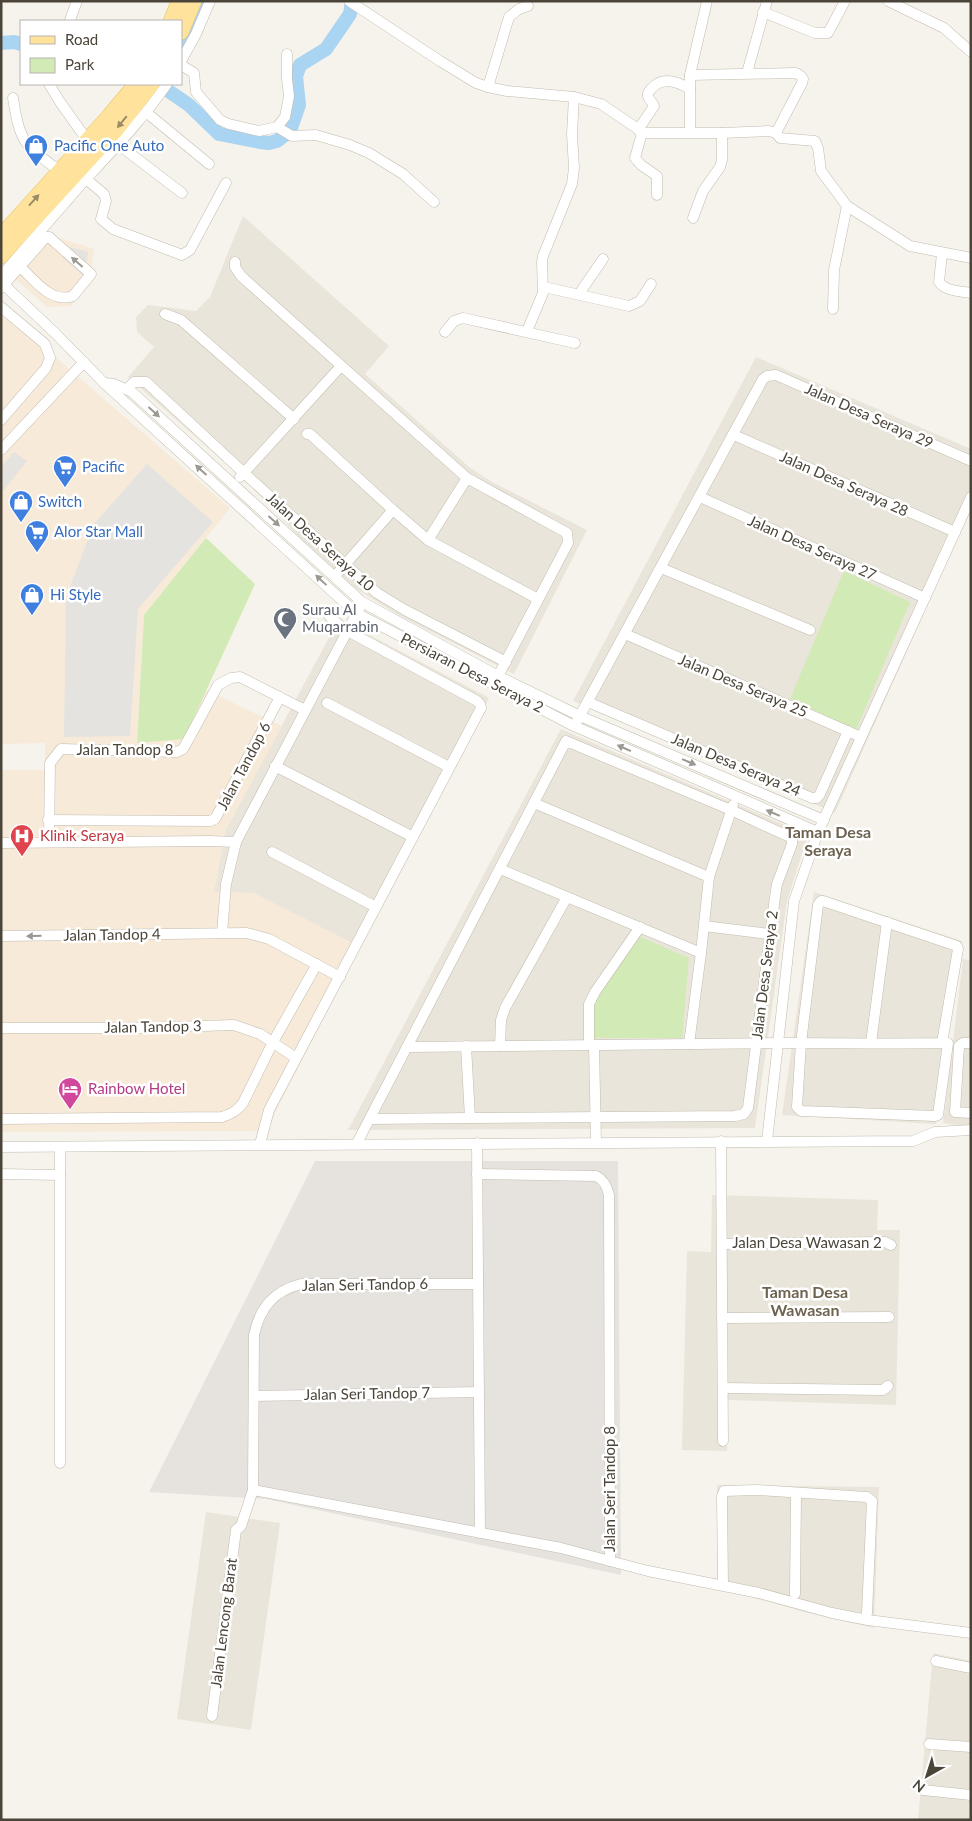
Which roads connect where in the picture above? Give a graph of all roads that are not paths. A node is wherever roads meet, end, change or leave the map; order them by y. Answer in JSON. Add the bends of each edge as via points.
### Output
{"nodes":[{"id":1,"x":77,"y":1,"type":"edge"},
{"id":2,"x":179,"y":1,"type":"edge"},
{"id":3,"x":194,"y":1,"type":"edge"},
{"id":4,"x":210,"y":1,"type":"edge"},
{"id":5,"x":349,"y":1,"type":"edge"},
{"id":6,"x":707,"y":1,"type":"edge"},
{"id":7,"x":766,"y":1,"type":"edge"},
{"id":8,"x":846,"y":1,"type":"edge"},
{"id":9,"x":888,"y":1,"type":"edge"},
{"id":10,"x":528,"y":6,"type":"dead end"},
{"id":11,"x":763,"y":12,"type":"junction"},
{"id":12,"x":70,"y":20,"type":"dead end"},
{"id":13,"x":171,"y":20,"type":"edge"},
{"id":14,"x":182,"y":30,"type":"edge"},
{"id":15,"x":971,"y":52,"type":"edge"},
{"id":16,"x":287,"y":54,"type":"dead end"},
{"id":17,"x":182,"y":58,"type":"edge"},
{"id":18,"x":182,"y":66,"type":"edge"},
{"id":19,"x":747,"y":73,"type":"junction"},
{"id":20,"x":690,"y":75,"type":"junction"},
{"id":21,"x":50,"y":85,"type":"edge"},
{"id":22,"x":135,"y":85,"type":"edge"},
{"id":23,"x":151,"y":85,"type":"edge"},
{"id":24,"x":166,"y":85,"type":"edge"},
{"id":25,"x":488,"y":87,"type":"junction"},
{"id":26,"x":690,"y":89,"type":"junction"},
{"id":27,"x":574,"y":96,"type":"junction"},
{"id":28,"x":13,"y":98,"type":"dead end"},
{"id":29,"x":147,"y":113,"type":"junction"},
{"id":30,"x":278,"y":128,"type":"junction"},
{"id":31,"x":640,"y":131,"type":"junction"},
{"id":32,"x":690,"y":132,"type":"junction"},
{"id":33,"x":722,"y":133,"type":"junction"},
{"id":34,"x":776,"y":133,"type":"junction"},
{"id":35,"x":87,"y":140,"type":"junction"},
{"id":36,"x":119,"y":145,"type":"junction"},
{"id":37,"x":209,"y":164,"type":"dead end"},
{"id":38,"x":60,"y":171,"type":"junction"},
{"id":39,"x":86,"y":179,"type":"junction"},
{"id":40,"x":226,"y":183,"type":"dead end"},
{"id":41,"x":182,"y":193,"type":"dead end"},
{"id":42,"x":657,"y":195,"type":"dead end"},
{"id":43,"x":434,"y":202,"type":"dead end"},
{"id":44,"x":847,"y":206,"type":"junction"},
{"id":45,"x":693,"y":218,"type":"dead end"},
{"id":46,"x":1,"y":236,"type":"edge"},
{"id":47,"x":35,"y":243,"type":"junction"},
{"id":48,"x":942,"y":254,"type":"junction"},
{"id":49,"x":1,"y":256,"type":"edge"},
{"id":50,"x":971,"y":258,"type":"edge"},
{"id":51,"x":603,"y":259,"type":"dead end"},
{"id":52,"x":235,"y":262,"type":"dead end"},
{"id":53,"x":20,"y":267,"type":"junction"},
{"id":54,"x":2,"y":283,"type":"edge"},
{"id":55,"x":651,"y":284,"type":"dead end"},
{"id":56,"x":544,"y":287,"type":"junction"},
{"id":57,"x":971,"y":293,"type":"edge"},
{"id":58,"x":579,"y":294,"type":"junction"},
{"id":59,"x":1,"y":307,"type":"edge"},
{"id":60,"x":833,"y":310,"type":"dead end"},
{"id":61,"x":165,"y":314,"type":"dead end"},
{"id":62,"x":527,"y":331,"type":"junction"},
{"id":63,"x":445,"y":332,"type":"dead end"},
{"id":64,"x":55,"y":333,"type":"junction"},
{"id":65,"x":575,"y":343,"type":"dead end"},
{"id":66,"x":45,"y":344,"type":"junction"},
{"id":67,"x":84,"y":362,"type":"junction"},
{"id":68,"x":341,"y":366,"type":"junction"},
{"id":69,"x":109,"y":383,"type":"junction"},
{"id":70,"x":126,"y":389,"type":"junction"},
{"id":71,"x":294,"y":419,"type":"junction"},
{"id":72,"x":1,"y":420,"type":"edge"},
{"id":73,"x":307,"y":434,"type":"dead end"},
{"id":74,"x":734,"y":435,"type":"junction"},
{"id":75,"x":1,"y":450,"type":"edge"},
{"id":76,"x":971,"y":461,"type":"edge"},
{"id":77,"x":244,"y":473,"type":"junction"},
{"id":78,"x":467,"y":478,"type":"junction"},
{"id":79,"x":234,"y":484,"type":"junction"},
{"id":80,"x":226,"y":493,"type":"junction"},
{"id":81,"x":700,"y":497,"type":"junction"},
{"id":82,"x":971,"y":497,"type":"edge"},
{"id":83,"x":393,"y":510,"type":"junction"},
{"id":84,"x":955,"y":532,"type":"junction"},
{"id":85,"x":428,"y":540,"type":"junction"},
{"id":86,"x":345,"y":565,"type":"junction"},
{"id":87,"x":661,"y":568,"type":"junction"},
{"id":88,"x":335,"y":576,"type":"junction"},
{"id":89,"x":925,"y":598,"type":"junction"},
{"id":90,"x":538,"y":599,"type":"junction"},
{"id":91,"x":362,"y":602,"type":"junction"},
{"id":92,"x":356,"y":613,"type":"junction"},
{"id":93,"x":329,"y":616,"type":"dead end"},
{"id":94,"x":347,"y":630,"type":"junction"},
{"id":95,"x":810,"y":630,"type":"dead end"},
{"id":96,"x":624,"y":634,"type":"junction"},
{"id":97,"x":506,"y":662,"type":"junction"},
{"id":98,"x":498,"y":676,"type":"junction"},
{"id":99,"x":280,"y":697,"type":"junction"},
{"id":100,"x":588,"y":702,"type":"junction"},
{"id":101,"x":327,"y":703,"type":"dead end"},
{"id":102,"x":305,"y":710,"type":"junction"},
{"id":103,"x":580,"y":716,"type":"junction"},
{"id":104,"x":574,"y":726,"type":"junction"},
{"id":105,"x":848,"y":731,"type":"junction"},
{"id":106,"x":861,"y":737,"type":"junction"},
{"id":107,"x":275,"y":766,"type":"junction"},
{"id":108,"x":449,"y":767,"type":"junction"},
{"id":109,"x":736,"y":797,"type":"junction"},
{"id":110,"x":534,"y":802,"type":"junction"},
{"id":111,"x":731,"y":810,"type":"junction"},
{"id":112,"x":48,"y":820,"type":"junction"},
{"id":113,"x":824,"y":820,"type":"junction"},
{"id":114,"x":210,"y":821,"type":"junction"},
{"id":115,"x":818,"y":832,"type":"junction"},
{"id":116,"x":413,"y":837,"type":"junction"},
{"id":117,"x":210,"y":841,"type":"junction"},
{"id":118,"x":49,"y":842,"type":"junction"},
{"id":119,"x":236,"y":842,"type":"junction"},
{"id":120,"x":1,"y":843,"type":"edge"},
{"id":121,"x":272,"y":852,"type":"dead end"},
{"id":122,"x":500,"y":869,"type":"junction"},
{"id":123,"x":709,"y":877,"type":"junction"},
{"id":124,"x":567,"y":897,"type":"junction"},
{"id":125,"x":376,"y":907,"type":"junction"},
{"id":126,"x":887,"y":922,"type":"junction"},
{"id":127,"x":704,"y":926,"type":"junction"},
{"id":128,"x":640,"y":928,"type":"junction"},
{"id":129,"x":222,"y":933,"type":"junction"},
{"id":130,"x":769,"y":934,"type":"junction"},
{"id":131,"x":1,"y":936,"type":"edge"},
{"id":132,"x":701,"y":953,"type":"junction"},
{"id":133,"x":317,"y":964,"type":"junction"},
{"id":134,"x":340,"y":977,"type":"junction"},
{"id":135,"x":1,"y":1028,"type":"edge"},
{"id":136,"x":273,"y":1042,"type":"junction"},
{"id":137,"x":756,"y":1043,"type":"junction"},
{"id":138,"x":778,"y":1043,"type":"junction"},
{"id":139,"x":802,"y":1043,"type":"junction"},
{"id":140,"x":871,"y":1043,"type":"junction"},
{"id":141,"x":942,"y":1043,"type":"junction"},
{"id":142,"x":967,"y":1043,"type":"edge"},
{"id":143,"x":689,"y":1044,"type":"junction"},
{"id":144,"x":591,"y":1045,"type":"junction"},
{"id":145,"x":466,"y":1046,"type":"junction"},
{"id":146,"x":500,"y":1046,"type":"junction"},
{"id":147,"x":407,"y":1047,"type":"junction"},
{"id":148,"x":296,"y":1058,"type":"junction"},
{"id":149,"x":971,"y":1113,"type":"edge"},
{"id":150,"x":370,"y":1118,"type":"junction"},
{"id":151,"x":470,"y":1118,"type":"junction"},
{"id":152,"x":595,"y":1118,"type":"junction"},
{"id":153,"x":1,"y":1119,"type":"edge"},
{"id":154,"x":971,"y":1130,"type":"edge"},
{"id":155,"x":720,"y":1141,"type":"junction"},
{"id":156,"x":767,"y":1141,"type":"junction"},
{"id":157,"x":596,"y":1142,"type":"junction"},
{"id":158,"x":357,"y":1143,"type":"junction"},
{"id":159,"x":477,"y":1143,"type":"junction"},
{"id":160,"x":260,"y":1144,"type":"junction"},
{"id":161,"x":1,"y":1147,"type":"edge"},
{"id":162,"x":60,"y":1147,"type":"junction"},
{"id":163,"x":1,"y":1174,"type":"edge"},
{"id":164,"x":477,"y":1174,"type":"junction"},
{"id":165,"x":60,"y":1175,"type":"junction"},
{"id":166,"x":722,"y":1244,"type":"junction"},
{"id":167,"x":892,"y":1245,"type":"dead end"},
{"id":168,"x":478,"y":1284,"type":"junction"},
{"id":169,"x":889,"y":1317,"type":"dead end"},
{"id":170,"x":722,"y":1318,"type":"junction"},
{"id":171,"x":888,"y":1386,"type":"dead end"},
{"id":172,"x":723,"y":1388,"type":"junction"},
{"id":173,"x":479,"y":1392,"type":"junction"},
{"id":174,"x":254,"y":1396,"type":"junction"},
{"id":175,"x":723,"y":1441,"type":"dead end"},
{"id":176,"x":60,"y":1463,"type":"dead end"},
{"id":177,"x":253,"y":1490,"type":"junction"},
{"id":178,"x":796,"y":1493,"type":"junction"},
{"id":179,"x":480,"y":1533,"type":"junction"},
{"id":180,"x":610,"y":1561,"type":"junction"},
{"id":181,"x":723,"y":1586,"type":"junction"},
{"id":182,"x":795,"y":1594,"type":"dead end"},
{"id":183,"x":867,"y":1613,"type":"dead end"},
{"id":184,"x":971,"y":1633,"type":"edge"},
{"id":185,"x":936,"y":1661,"type":"dead end"},
{"id":186,"x":971,"y":1668,"type":"edge"},
{"id":187,"x":212,"y":1716,"type":"dead end"},
{"id":188,"x":929,"y":1744,"type":"dead end"},
{"id":189,"x":971,"y":1747,"type":"edge"},
{"id":190,"x":923,"y":1790,"type":"dead end"},
{"id":191,"x":971,"y":1795,"type":"edge"}],
"edges":[{"from":1,"to":12,"type":"street"},
{"from":2,"to":13,"type":"main road"},
{"from":3,"to":14,"type":"main road"},
{"from":4,"to":17,"type":"street"},
{"from":5,"to":25,"type":"street","via":[[440,62]]},
{"from":6,"to":20,"type":"street"},
{"from":7,"to":11,"type":"street"},
{"from":8,"to":11,"type":"street","via":[[828,33],[824,34]]},
{"from":9,"to":15,"type":"street","via":[[944,28]]},
{"from":10,"to":25,"type":"street","via":[[509,17]]},
{"from":11,"to":19,"type":"street"},
{"from":16,"to":30,"type":"street","via":[[288,106]]},
{"from":18,"to":30,"type":"street","via":[[194,74],[196,92],[220,120],[260,131]]},
{"from":19,"to":20,"type":"street"},
{"from":19,"to":34,"type":"street","via":[[796,73],[803,79]]},
{"from":20,"to":26,"type":"street"},
{"from":21,"to":35,"type":"street"},
{"from":22,"to":35,"type":"main road"},
{"from":23,"to":49,"type":"main road","one_way":true,"via":[[116,129]]},
{"from":24,"to":29,"type":"street"},
{"from":25,"to":27,"type":"street"},
{"from":26,"to":31,"type":"street","via":[[670,80],[652,87],[648,96],[654,106]]},
{"from":26,"to":32,"type":"street"},
{"from":27,"to":31,"type":"street","via":[[601,104]]},
{"from":27,"to":56,"type":"street","via":[[574,175],[543,256]]},
{"from":28,"to":38,"type":"street","via":[[20,135],[26,144]]},
{"from":29,"to":36,"type":"street"},
{"from":29,"to":37,"type":"street"},
{"from":30,"to":43,"type":"street","via":[[292,136],[316,135],[370,154],[403,174]]},
{"from":31,"to":32,"type":"street"},
{"from":31,"to":42,"type":"street","via":[[635,158],[657,176]]},
{"from":32,"to":33,"type":"street"},
{"from":33,"to":34,"type":"street"},
{"from":33,"to":45,"type":"street","via":[[720,167],[703,191]]},
{"from":34,"to":44,"type":"street","via":[[780,138],[815,141],[820,171]]},
{"from":35,"to":38,"type":"main road"},
{"from":36,"to":39,"type":"street"},
{"from":36,"to":41,"type":"street"},
{"from":46,"to":38,"type":"main road","one_way":true},
{"from":39,"to":40,"type":"street","via":[[104,194],[106,206],[101,219],[106,225],[182,255],[189,252]]},
{"from":39,"to":47,"type":"street"},
{"from":44,"to":48,"type":"street","via":[[910,246]]},
{"from":44,"to":60,"type":"street","via":[[834,270]]},
{"from":47,"to":53,"type":"street"},
{"from":53,"to":47,"type":"street","one_way":true,"via":[[54,297],[69,298],[76,294],[91,274],[49,237]]},
{"from":47,"to":54,"type":"street"},
{"from":48,"to":50,"type":"street"},
{"from":48,"to":57,"type":"street","via":[[940,285]]},
{"from":51,"to":58,"type":"street"},
{"from":52,"to":68,"type":"street","via":[[241,276]]},
{"from":53,"to":54,"type":"street"},
{"from":54,"to":64,"type":"street"},
{"from":55,"to":58,"type":"street","via":[[640,301],[629,306]]},
{"from":56,"to":58,"type":"street"},
{"from":56,"to":62,"type":"street"},
{"from":59,"to":66,"type":"street"},
{"from":61,"to":71,"type":"street","via":[[181,320]]},
{"from":62,"to":63,"type":"street","via":[[458,318]]},
{"from":62,"to":65,"type":"street"},
{"from":64,"to":66,"type":"street"},
{"from":64,"to":67,"type":"street"},
{"from":66,"to":72,"type":"street","via":[[50,358],[46,368]]},
{"from":67,"to":69,"type":"street"},
{"from":67,"to":75,"type":"street"},
{"from":68,"to":71,"type":"street"},
{"from":68,"to":78,"type":"street"},
{"from":69,"to":70,"type":"street","name":"Persiaran Desa Seraya 2"},
{"from":80,"to":69,"type":"street","name":"Persiaran Desa Seraya 2","one_way":true},
{"from":70,"to":77,"type":"street","name":"Jalan Desa Seraya 10","via":[[134,382],[146,382]]},
{"from":70,"to":79,"type":"street","name":"Persiaran Desa Seraya 2","one_way":true},
{"from":71,"to":77,"type":"street"},
{"from":73,"to":83,"type":"street"},
{"from":74,"to":76,"type":"street","name":"Jalan Desa Seraya 29","via":[[763,379],[776,375]]},
{"from":74,"to":81,"type":"street"},
{"from":74,"to":84,"type":"street","name":"Jalan Desa Seraya 28"},
{"from":77,"to":79,"type":"street"},
{"from":77,"to":86,"type":"street","name":"Jalan Desa Seraya 10"},
{"from":78,"to":85,"type":"street"},
{"from":78,"to":90,"type":"street","via":[[567,533],[568,543]]},
{"from":79,"to":80,"type":"street"},
{"from":79,"to":88,"type":"street","name":"Persiaran Desa Seraya 2","one_way":true},
{"from":92,"to":80,"type":"street","name":"Persiaran Desa Seraya 2","one_way":true},
{"from":81,"to":87,"type":"street"},
{"from":81,"to":89,"type":"street","name":"Jalan Desa Seraya 27"},
{"from":82,"to":84,"type":"street"},
{"from":83,"to":85,"type":"street"},
{"from":83,"to":86,"type":"street"},
{"from":84,"to":89,"type":"street"},
{"from":85,"to":90,"type":"street"},
{"from":86,"to":88,"type":"street"},
{"from":86,"to":97,"type":"street","name":"Jalan Desa Seraya 10","via":[[391,603]]},
{"from":87,"to":95,"type":"street"},
{"from":87,"to":96,"type":"street"},
{"from":88,"to":91,"type":"street","name":"Persiaran Desa Seraya 2"},
{"from":89,"to":106,"type":"street"},
{"from":90,"to":97,"type":"street"},
{"from":91,"to":92,"type":"street"},
{"from":91,"to":98,"type":"street","name":"Persiaran Desa Seraya 2"},
{"from":92,"to":94,"type":"street"},
{"from":92,"to":104,"type":"street","name":"Persiaran Desa Seraya 2"},
{"from":93,"to":94,"type":"street"},
{"from":94,"to":102,"type":"street"},
{"from":94,"to":108,"type":"street","via":[[480,704],[481,708]]},
{"from":96,"to":100,"type":"street"},
{"from":96,"to":105,"type":"street","name":"Jalan Desa Seraya 25"},
{"from":97,"to":98,"type":"street"},
{"from":98,"to":103,"type":"street","name":"Persiaran Desa Seraya 2"},
{"from":99,"to":102,"type":"street"},
{"from":99,"to":112,"type":"street","name":"Jalan Tandop 8","via":[[240,677],[231,678],[218,685],[183,749],[177,752],[61,749],[50,763]]},
{"from":99,"to":114,"type":"street","name":"Jalan Tandop 6","via":[[218,816]]},
{"from":100,"to":103,"type":"street"},
{"from":100,"to":105,"type":"street","name":"Jalan Desa Seraya 24","via":[[812,798],[820,794]]},
{"from":101,"to":108,"type":"street"},
{"from":102,"to":107,"type":"street"},
{"from":103,"to":104,"type":"street"},
{"from":103,"to":113,"type":"street","name":"Persiaran Desa Seraya 2","one_way":true},
{"from":109,"to":104,"type":"street","name":"Persiaran Desa Seraya 2","one_way":true},
{"from":105,"to":106,"type":"street","name":"Jalan Desa Seraya 25"},
{"from":106,"to":113,"type":"street"},
{"from":107,"to":116,"type":"street"},
{"from":107,"to":119,"type":"street"},
{"from":108,"to":116,"type":"street"},
{"from":109,"to":111,"type":"street"},
{"from":115,"to":109,"type":"street","name":"Persiaran Desa Seraya 2","one_way":true},
{"from":110,"to":111,"type":"street","via":[[566,740]]},
{"from":110,"to":122,"type":"street"},
{"from":110,"to":123,"type":"street"},
{"from":111,"to":123,"type":"street"},
{"from":111,"to":130,"type":"street","name":"Jalan Desa Seraya 2","via":[[792,838],[777,884]]},
{"from":112,"to":114,"type":"street","name":"Jalan Tandop 6"},
{"from":112,"to":118,"type":"street"},
{"from":113,"to":115,"type":"street"},
{"from":114,"to":117,"type":"street"},
{"from":115,"to":138,"type":"street","via":[[794,901]]},
{"from":116,"to":125,"type":"street"},
{"from":117,"to":118,"type":"street"},
{"from":117,"to":119,"type":"street"},
{"from":118,"to":120,"type":"street"},
{"from":119,"to":129,"type":"street","via":[[226,884]]},
{"from":121,"to":125,"type":"street"},
{"from":122,"to":124,"type":"street"},
{"from":122,"to":147,"type":"street"},
{"from":123,"to":127,"type":"street"},
{"from":124,"to":128,"type":"street"},
{"from":124,"to":146,"type":"street","via":[[505,1008]]},
{"from":125,"to":134,"type":"street"},
{"from":126,"to":139,"type":"street","via":[[823,901],[819,903]]},
{"from":126,"to":140,"type":"street"},
{"from":126,"to":141,"type":"street","via":[[954,944],[958,949]]},
{"from":127,"to":130,"type":"street"},
{"from":127,"to":132,"type":"street"},
{"from":128,"to":132,"type":"street"},
{"from":128,"to":144,"type":"street","via":[[589,1004]]},
{"from":129,"to":131,"type":"street","name":"Jalan Tandop 4","one_way":true},
{"from":129,"to":133,"type":"street","name":"Jalan Tandop 4","via":[[258,935]]},
{"from":130,"to":137,"type":"street","name":"Jalan Desa Seraya 2"},
{"from":132,"to":143,"type":"street"},
{"from":133,"to":134,"type":"street","name":"Jalan Tandop 4"},
{"from":133,"to":136,"type":"street"},
{"from":134,"to":148,"type":"street"},
{"from":135,"to":136,"type":"street","name":"Jalan Tandop 3","via":[[234,1026]]},
{"from":136,"to":148,"type":"street","name":"Jalan Tandop 3"},
{"from":136,"to":153,"type":"street","via":[[243,1103],[238,1110],[222,1117]]},
{"from":137,"to":138,"type":"street"},
{"from":137,"to":143,"type":"street"},
{"from":137,"to":152,"type":"street","name":"Jalan Desa Seraya 2","via":[[748,1108],[744,1114]]},
{"from":138,"to":139,"type":"street"},
{"from":138,"to":156,"type":"street"},
{"from":139,"to":140,"type":"street"},
{"from":139,"to":141,"type":"street","via":[[798,1110],[935,1116],[940,1112],[948,1043]]},
{"from":140,"to":141,"type":"street"},
{"from":142,"to":149,"type":"street","via":[[959,1046],[955,1112]]},
{"from":143,"to":144,"type":"street"},
{"from":144,"to":146,"type":"street"},
{"from":144,"to":152,"type":"street"},
{"from":145,"to":146,"type":"street"},
{"from":145,"to":147,"type":"street"},
{"from":145,"to":151,"type":"street"},
{"from":147,"to":150,"type":"street"},
{"from":148,"to":160,"type":"street","via":[[269,1110]]},
{"from":150,"to":151,"type":"street"},
{"from":150,"to":158,"type":"street"},
{"from":151,"to":152,"type":"street"},
{"from":152,"to":157,"type":"street"},
{"from":154,"to":156,"type":"street","via":[[935,1132],[913,1141]]},
{"from":155,"to":156,"type":"street"},
{"from":155,"to":157,"type":"street"},
{"from":155,"to":166,"type":"street"},
{"from":157,"to":159,"type":"street"},
{"from":158,"to":159,"type":"street"},
{"from":158,"to":160,"type":"street"},
{"from":159,"to":164,"type":"street"},
{"from":160,"to":162,"type":"street"},
{"from":161,"to":162,"type":"street"},
{"from":162,"to":165,"type":"street"},
{"from":163,"to":165,"type":"street"},
{"from":164,"to":168,"type":"street"},
{"from":164,"to":180,"type":"street","name":"Jalan Seri Tandop 8","via":[[596,1176],[607,1187]]},
{"from":165,"to":176,"type":"street"},
{"from":166,"to":167,"type":"street","name":"Jalan Desa Wawasan 2","via":[[885,1242]]},
{"from":166,"to":170,"type":"street"},
{"from":168,"to":173,"type":"street"},
{"from":168,"to":174,"type":"street","name":"Jalan Seri Tandop 6","via":[[320,1283],[301,1284],[279,1292],[256,1323]]},
{"from":169,"to":170,"type":"street"},
{"from":170,"to":172,"type":"street"},
{"from":171,"to":172,"type":"street","via":[[883,1390]]},
{"from":172,"to":175,"type":"street"},
{"from":173,"to":174,"type":"street","name":"Jalan Seri Tandop 7"},
{"from":173,"to":179,"type":"street"},
{"from":174,"to":177,"type":"street","name":"Jalan Seri Tandop 6"},
{"from":177,"to":179,"type":"street","name":"Jalan Seri Tandop 8"},
{"from":177,"to":187,"type":"street","name":"Jalan Lencong Barat","via":[[241,1526],[236,1530]]},
{"from":178,"to":181,"type":"street","via":[[724,1491]]},
{"from":178,"to":182,"type":"street"},
{"from":178,"to":183,"type":"street","via":[[866,1496],[872,1501]]},
{"from":179,"to":180,"type":"street","name":"Jalan Seri Tandop 8"},
{"from":180,"to":181,"type":"street","via":[[648,1572]]},
{"from":181,"to":184,"type":"street","via":[[868,1620]]},
{"from":185,"to":186,"type":"street"},
{"from":188,"to":189,"type":"street"},
{"from":190,"to":191,"type":"street"}]}
